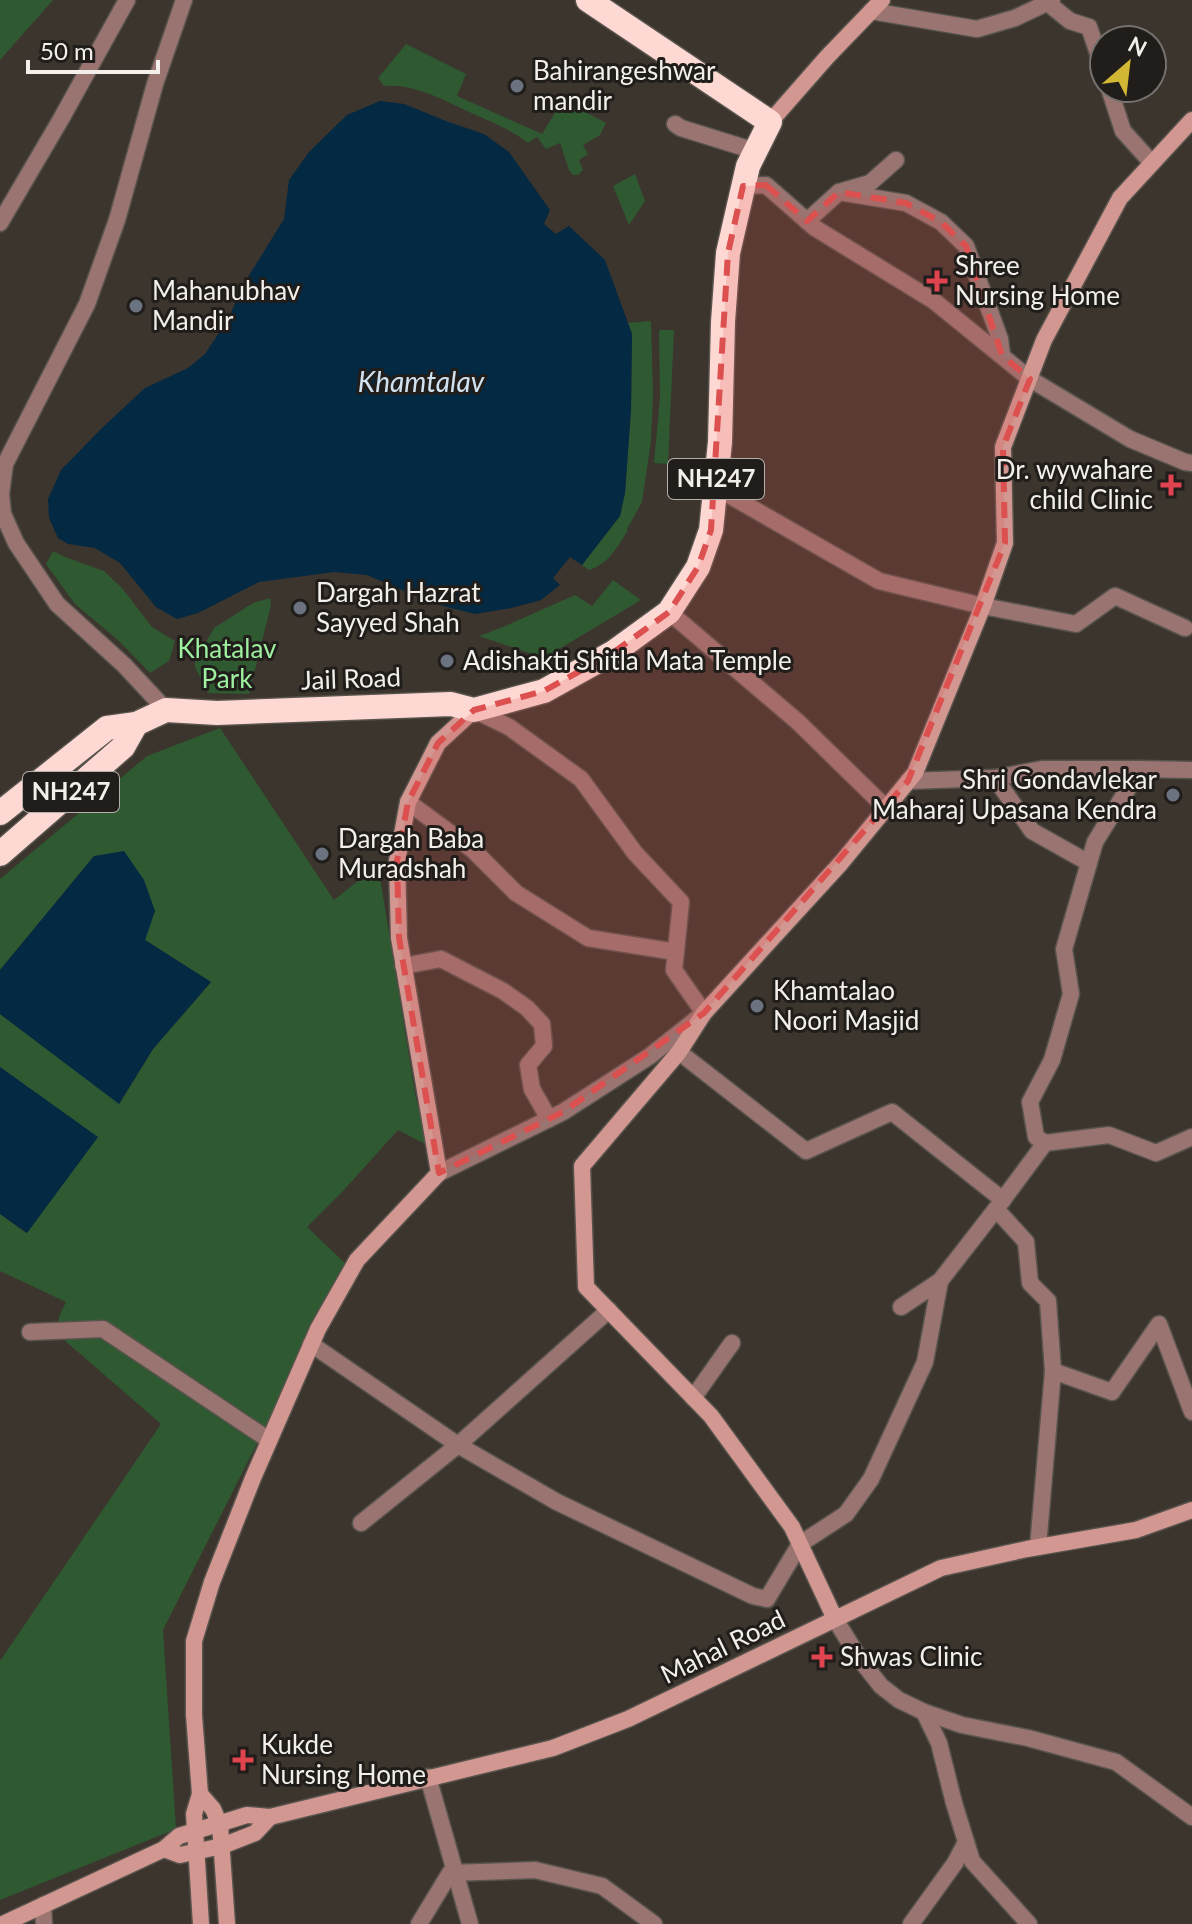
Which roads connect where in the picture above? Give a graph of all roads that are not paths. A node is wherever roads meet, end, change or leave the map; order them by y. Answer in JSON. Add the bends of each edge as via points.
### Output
{"nodes":[{"id":1,"x":127,"y":0,"type":"edge"},
{"id":2,"x":184,"y":0,"type":"edge"},
{"id":3,"x":588,"y":0,"type":"edge"},
{"id":4,"x":1052,"y":1,"type":"edge"},
{"id":5,"x":876,"y":5,"type":"edge"},
{"id":6,"x":1088,"y":27,"type":"edge"},
{"id":7,"x":1114,"y":104,"type":"edge"},
{"id":8,"x":1192,"y":120,"type":"edge"},
{"id":9,"x":770,"y":122,"type":"junction"},
{"id":10,"x":675,"y":124,"type":"dead end"},
{"id":11,"x":755,"y":151,"type":"junction"},
{"id":12,"x":896,"y":160,"type":"dead end"},
{"id":13,"x":1152,"y":163,"type":"junction"},
{"id":14,"x":743,"y":186,"type":"junction"},
{"id":15,"x":839,"y":192,"type":"junction"},
{"id":16,"x":807,"y":221,"type":"junction"},
{"id":17,"x":0,"y":223,"type":"edge"},
{"id":18,"x":1002,"y":355,"type":"junction"},
{"id":19,"x":1030,"y":379,"type":"junction"},
{"id":20,"x":1192,"y":463,"type":"edge"},
{"id":21,"x":715,"y":487,"type":"junction"},
{"id":22,"x":1,"y":513,"type":"edge"},
{"id":23,"x":983,"y":606,"type":"junction"},
{"id":24,"x":669,"y":612,"type":"junction"},
{"id":25,"x":1190,"y":627,"type":"edge"},
{"id":26,"x":166,"y":710,"type":"junction"},
{"id":27,"x":474,"y":710,"type":"junction"},
{"id":28,"x":136,"y":724,"type":"junction"},
{"id":29,"x":1140,"y":769,"type":"junction"},
{"id":30,"x":1192,"y":770,"type":"edge"},
{"id":31,"x":995,"y":778,"type":"junction"},
{"id":32,"x":908,"y":781,"type":"junction"},
{"id":33,"x":408,"y":802,"type":"junction"},
{"id":34,"x":886,"y":808,"type":"junction"},
{"id":35,"x":0,"y":813,"type":"edge"},
{"id":36,"x":0,"y":854,"type":"edge"},
{"id":37,"x":1089,"y":863,"type":"junction"},
{"id":38,"x":676,"y":952,"type":"junction"},
{"id":39,"x":403,"y":966,"type":"junction"},
{"id":40,"x":704,"y":1013,"type":"junction"},
{"id":41,"x":679,"y":1052,"type":"junction"},
{"id":42,"x":549,"y":1119,"type":"junction"},
{"id":43,"x":1192,"y":1137,"type":"edge"},
{"id":44,"x":1045,"y":1143,"type":"junction"},
{"id":45,"x":439,"y":1173,"type":"junction"},
{"id":46,"x":999,"y":1204,"type":"junction"},
{"id":47,"x":940,"y":1281,"type":"junction"},
{"id":48,"x":901,"y":1307,"type":"dead end"},
{"id":49,"x":609,"y":1310,"type":"junction"},
{"id":50,"x":30,"y":1332,"type":"dead end"},
{"id":51,"x":732,"y":1343,"type":"dead end"},
{"id":52,"x":311,"y":1344,"type":"junction"},
{"id":53,"x":1053,"y":1371,"type":"junction"},
{"id":54,"x":693,"y":1398,"type":"junction"},
{"id":55,"x":1192,"y":1412,"type":"edge"},
{"id":56,"x":269,"y":1440,"type":"junction"},
{"id":57,"x":458,"y":1445,"type":"junction"},
{"id":58,"x":1192,"y":1510,"type":"edge"},
{"id":59,"x":361,"y":1523,"type":"dead end"},
{"id":60,"x":800,"y":1544,"type":"junction"},
{"id":61,"x":1038,"y":1547,"type":"junction"},
{"id":62,"x":835,"y":1619,"type":"junction"},
{"id":63,"x":924,"y":1712,"type":"junction"},
{"id":64,"x":428,"y":1777,"type":"junction"},
{"id":65,"x":200,"y":1794,"type":"junction"},
{"id":66,"x":270,"y":1817,"type":"junction"},
{"id":67,"x":1192,"y":1817,"type":"edge"},
{"id":68,"x":220,"y":1825,"type":"junction"},
{"id":69,"x":195,"y":1831,"type":"junction"},
{"id":70,"x":966,"y":1842,"type":"junction"},
{"id":71,"x":222,"y":1846,"type":"junction"},
{"id":72,"x":164,"y":1849,"type":"junction"},
{"id":73,"x":197,"y":1852,"type":"junction"},
{"id":74,"x":456,"y":1873,"type":"junction"},
{"id":75,"x":43,"y":1905,"type":"junction"},
{"id":76,"x":3,"y":1924,"type":"edge"},
{"id":77,"x":44,"y":1924,"type":"edge"},
{"id":78,"x":201,"y":1924,"type":"edge"},
{"id":79,"x":227,"y":1924,"type":"edge"},
{"id":80,"x":419,"y":1924,"type":"edge"},
{"id":81,"x":470,"y":1924,"type":"edge"},
{"id":82,"x":654,"y":1924,"type":"edge"},
{"id":83,"x":911,"y":1924,"type":"edge"},
{"id":84,"x":1029,"y":1924,"type":"edge"}],
"edges":[{"from":1,"to":17,"type":"street"},
{"from":2,"to":22,"type":"street","via":[[87,304],[5,464]]},
{"from":3,"to":9,"type":"highway"},
{"from":4,"to":5,"type":"street","via":[[977,29]]},
{"from":4,"to":6,"type":"street","via":[[1049,4],[1070,21]]},
{"from":5,"to":9,"type":"street"},
{"from":7,"to":13,"type":"street","via":[[1123,131]]},
{"from":8,"to":13,"type":"street"},
{"from":9,"to":11,"type":"highway","number":"NH247"},
{"from":10,"to":11,"type":"street"},
{"from":11,"to":14,"type":"highway","number":"NH247"},
{"from":12,"to":15,"type":"street","via":[[870,183]]},
{"from":13,"to":19,"type":"street","via":[[1120,198],[1044,340]]},
{"from":14,"to":16,"type":"street","via":[[766,185]]},
{"from":14,"to":21,"type":"highway","number":"NH247","via":[[728,253]]},
{"from":15,"to":16,"type":"street"},
{"from":15,"to":18,"type":"street","via":[[906,203],[941,222],[966,246]]},
{"from":16,"to":18,"type":"street","via":[[934,301]]},
{"from":18,"to":19,"type":"street"},
{"from":19,"to":20,"type":"street","via":[[1130,439]]},
{"from":19,"to":23,"type":"street","via":[[1003,447],[1005,543]]},
{"from":21,"to":23,"type":"street","via":[[879,581]]},
{"from":21,"to":24,"type":"highway","number":"NH247","via":[[711,530],[698,567]]},
{"from":22,"to":26,"type":"street","via":[[57,604]]},
{"from":23,"to":25,"type":"street","via":[[1076,624],[1115,596]]},
{"from":23,"to":32,"type":"street"},
{"from":24,"to":27,"type":"highway","number":"NH247","via":[[614,652],[544,691]]},
{"from":24,"to":34,"type":"street","via":[[798,722]]},
{"from":26,"to":27,"type":"highway","name":"Jail Road","number":"NH247","via":[[217,713],[451,704]]},
{"from":26,"to":28,"type":"highway","name":"Jail Road","number":"NH247"},
{"from":27,"to":33,"type":"street","via":[[438,743]]},
{"from":27,"to":38,"type":"street","via":[[509,727],[581,779],[635,853],[681,902]]},
{"from":28,"to":35,"type":"highway","name":"Jail Road","number":"NH247","via":[[107,728]]},
{"from":28,"to":36,"type":"highway","name":"Jail Road","number":"NH247","via":[[123,747]]},
{"from":29,"to":30,"type":"street"},
{"from":29,"to":31,"type":"street","via":[[1042,769]]},
{"from":29,"to":37,"type":"street","via":[[1095,842]]},
{"from":31,"to":32,"type":"street"},
{"from":31,"to":37,"type":"street","via":[[1032,831]]},
{"from":32,"to":34,"type":"street"},
{"from":33,"to":38,"type":"street","via":[[473,850],[516,893],[588,938]]},
{"from":33,"to":39,"type":"street","via":[[397,861]]},
{"from":34,"to":40,"type":"street"},
{"from":37,"to":44,"type":"street","via":[[1064,949],[1071,994],[1052,1060],[1030,1102],[1036,1137]]},
{"from":38,"to":40,"type":"street","via":[[674,970]]},
{"from":39,"to":42,"type":"street","via":[[441,959],[527,1008],[542,1024],[544,1046],[528,1065],[532,1089]]},
{"from":39,"to":45,"type":"street"},
{"from":40,"to":41,"type":"street"},
{"from":40,"to":42,"type":"street","via":[[650,1056]]},
{"from":41,"to":46,"type":"street","via":[[806,1151],[892,1112]]},
{"from":41,"to":49,"type":"street","via":[[582,1166],[586,1287]]},
{"from":42,"to":45,"type":"street"},
{"from":43,"to":44,"type":"street","via":[[1156,1153],[1109,1135]]},
{"from":44,"to":46,"type":"street"},
{"from":45,"to":52,"type":"street","via":[[357,1260]]},
{"from":46,"to":47,"type":"street"},
{"from":46,"to":53,"type":"street","via":[[1026,1242],[1030,1283],[1048,1301]]},
{"from":47,"to":48,"type":"street"},
{"from":47,"to":60,"type":"street","via":[[925,1362],[871,1479],[846,1514]]},
{"from":49,"to":54,"type":"street"},
{"from":49,"to":57,"type":"street"},
{"from":50,"to":56,"type":"street","via":[[103,1329]]},
{"from":51,"to":54,"type":"street"},
{"from":52,"to":56,"type":"street"},
{"from":52,"to":57,"type":"street"},
{"from":53,"to":55,"type":"street","via":[[1112,1392],[1159,1324]]},
{"from":53,"to":61,"type":"street"},
{"from":54,"to":60,"type":"street"},
{"from":56,"to":65,"type":"street","via":[[194,1641]]},
{"from":57,"to":59,"type":"street"},
{"from":57,"to":60,"type":"street","via":[[557,1502],[753,1596],[767,1599]]},
{"from":58,"to":61,"type":"street","name":"Mahal Road","via":[[1136,1530]]},
{"from":60,"to":62,"type":"street"},
{"from":61,"to":62,"type":"street","name":"Mahal Road","via":[[941,1568]]},
{"from":62,"to":63,"type":"street","via":[[881,1686]]},
{"from":62,"to":64,"type":"street","name":"Mahal Road","via":[[628,1719],[553,1748]]},
{"from":63,"to":67,"type":"street","via":[[1116,1762]]},
{"from":63,"to":70,"type":"street","via":[[939,1743]]},
{"from":64,"to":66,"type":"street","name":"Mahal Road"},
{"from":64,"to":74,"type":"street"},
{"from":65,"to":68,"type":"street"},
{"from":65,"to":69,"type":"street"},
{"from":66,"to":68,"type":"street","name":"Mahal Road","via":[[247,1815]]},
{"from":66,"to":71,"type":"street","name":"Mahal Road","via":[[255,1833]]},
{"from":68,"to":69,"type":"street","name":"Mahal Road"},
{"from":68,"to":71,"type":"street"},
{"from":69,"to":72,"type":"street","name":"Mahal Road"},
{"from":69,"to":73,"type":"street"},
{"from":70,"to":83,"type":"street"},
{"from":70,"to":84,"type":"street","via":[[972,1861]]},
{"from":71,"to":73,"type":"street","name":"Mahal Road"},
{"from":71,"to":79,"type":"street"},
{"from":72,"to":73,"type":"street","name":"Mahal Road","via":[[180,1855]]},
{"from":72,"to":75,"type":"street","name":"Mahal Road"},
{"from":73,"to":78,"type":"street"},
{"from":74,"to":80,"type":"street","via":[[450,1873]]},
{"from":74,"to":81,"type":"street"},
{"from":74,"to":82,"type":"street","via":[[535,1870],[602,1886]]},
{"from":75,"to":76,"type":"street","name":"Mahal Road"},
{"from":75,"to":77,"type":"street"}]}
